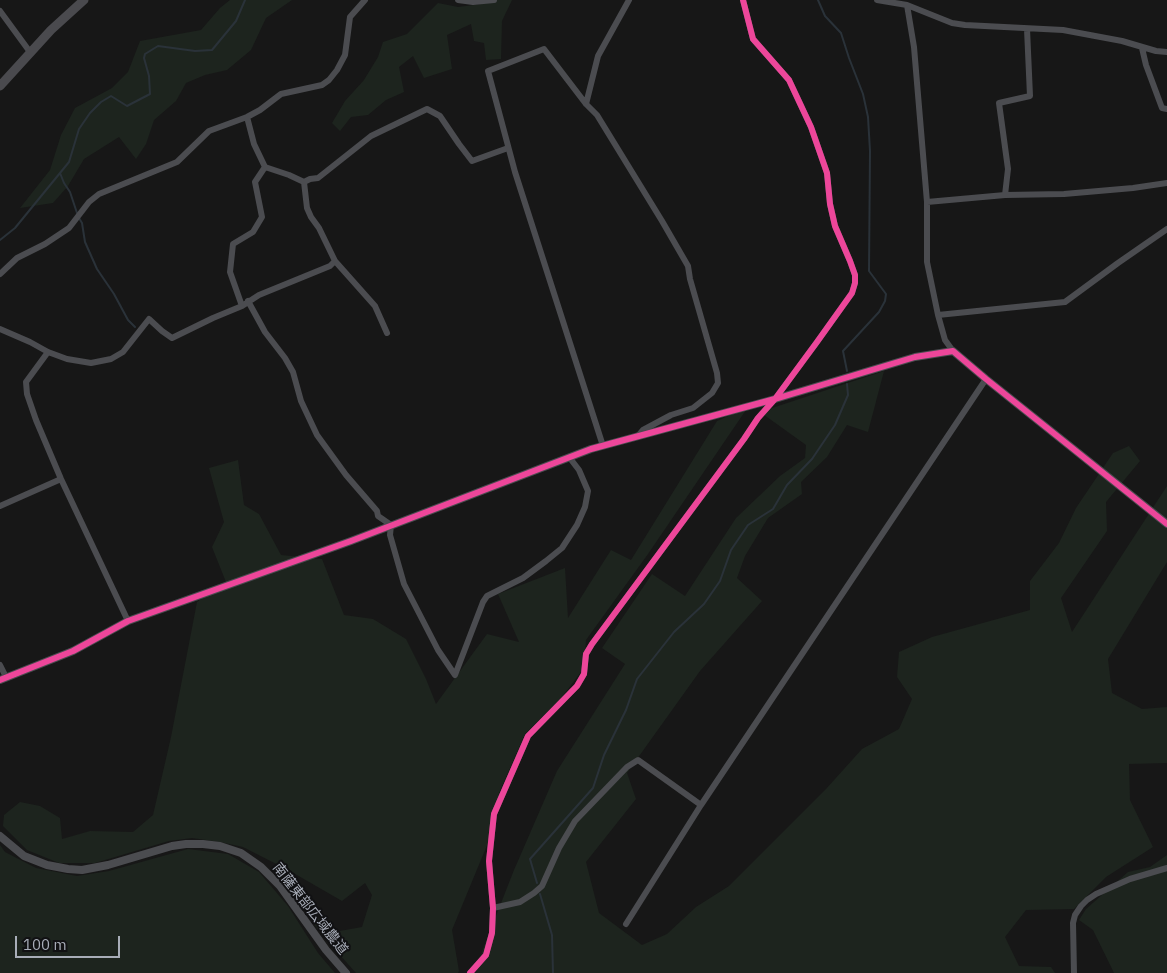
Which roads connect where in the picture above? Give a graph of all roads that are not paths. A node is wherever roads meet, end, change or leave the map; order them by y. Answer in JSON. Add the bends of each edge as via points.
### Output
{"nodes":[{"id":1,"x":84,"y":0,"type":"edge"},
{"id":2,"x":365,"y":0,"type":"edge"},
{"id":3,"x":458,"y":0,"type":"edge"},
{"id":4,"x":494,"y":0,"type":"edge"},
{"id":5,"x":629,"y":0,"type":"edge"},
{"id":6,"x":744,"y":0,"type":"edge"},
{"id":7,"x":877,"y":0,"type":"edge"},
{"id":8,"x":907,"y":5,"type":"junction"},
{"id":9,"x":0,"y":11,"type":"edge"},
{"id":10,"x":1027,"y":29,"type":"junction"},
{"id":11,"x":1142,"y":48,"type":"junction"},
{"id":12,"x":30,"y":52,"type":"junction"},
{"id":13,"x":1167,"y":52,"type":"edge"},
{"id":14,"x":2,"y":80,"type":"edge"},
{"id":15,"x":586,"y":104,"type":"junction"},
{"id":16,"x":1167,"y":109,"type":"edge"},
{"id":17,"x":247,"y":116,"type":"junction"},
{"id":18,"x":508,"y":148,"type":"junction"},
{"id":19,"x":265,"y":167,"type":"junction"},
{"id":20,"x":304,"y":182,"type":"junction"},
{"id":21,"x":1167,"y":183,"type":"edge"},
{"id":22,"x":1005,"y":195,"type":"junction"},
{"id":23,"x":927,"y":202,"type":"junction"},
{"id":24,"x":1167,"y":229,"type":"edge"},
{"id":25,"x":335,"y":261,"type":"junction"},
{"id":26,"x":0,"y":274,"type":"edge"},
{"id":27,"x":248,"y":301,"type":"junction"},
{"id":28,"x":242,"y":306,"type":"junction"},
{"id":29,"x":938,"y":315,"type":"junction"},
{"id":30,"x":0,"y":329,"type":"edge"},
{"id":31,"x":387,"y":333,"type":"dead end"},
{"id":32,"x":953,"y":351,"type":"junction"},
{"id":33,"x":48,"y":352,"type":"junction"},
{"id":34,"x":986,"y":379,"type":"junction"},
{"id":35,"x":775,"y":399,"type":"junction"},
{"id":36,"x":638,"y":436,"type":"junction"},
{"id":37,"x":603,"y":446,"type":"junction"},
{"id":38,"x":569,"y":457,"type":"junction"},
{"id":39,"x":61,"y":479,"type":"junction"},
{"id":40,"x":0,"y":506,"type":"edge"},
{"id":41,"x":1167,"y":524,"type":"edge"},
{"id":42,"x":391,"y":526,"type":"junction"},
{"id":43,"x":128,"y":621,"type":"junction"},
{"id":44,"x":0,"y":664,"type":"edge"},
{"id":45,"x":3,"y":678,"type":"edge"},
{"id":46,"x":701,"y":806,"type":"junction"},
{"id":47,"x":0,"y":836,"type":"edge"},
{"id":48,"x":1167,"y":868,"type":"edge"},
{"id":49,"x":493,"y":908,"type":"junction"},
{"id":50,"x":626,"y":924,"type":"dead end"},
{"id":51,"x":346,"y":973,"type":"edge"},
{"id":52,"x":470,"y":973,"type":"edge"},
{"id":53,"x":1074,"y":973,"type":"edge"}],
"edges":[{"from":1,"to":12,"type":"main road"},
{"from":2,"to":17,"type":"street","via":[[350,17],[344,55],[329,80],[322,85],[281,94]]},
{"from":3,"to":4,"type":"street"},
{"from":5,"to":15,"type":"street","via":[[598,56]]},
{"from":6,"to":35,"type":"street","via":[[753,39],[789,80],[811,127],[827,173],[835,226],[855,275],[852,294]]},
{"from":7,"to":8,"type":"street"},
{"from":8,"to":10,"type":"street","via":[[965,26]]},
{"from":8,"to":23,"type":"street","via":[[914,42]]},
{"from":9,"to":12,"type":"street"},
{"from":10,"to":11,"type":"street","via":[[1063,30]]},
{"from":10,"to":22,"type":"street","via":[[1030,96],[999,103],[1008,169]]},
{"from":11,"to":13,"type":"street"},
{"from":11,"to":16,"type":"street","via":[[1162,108]]},
{"from":12,"to":14,"type":"main road"},
{"from":15,"to":18,"type":"street","via":[[544,48],[488,71]]},
{"from":15,"to":36,"type":"street","via":[[597,115],[688,266],[717,373],[718,383],[712,392],[693,408],[671,415]]},
{"from":17,"to":19,"type":"street","via":[[254,144]]},
{"from":17,"to":26,"type":"street","via":[[209,131],[177,162],[99,194],[69,228],[17,258]]},
{"from":18,"to":20,"type":"street","via":[[472,161],[440,116],[427,109],[371,136],[318,178]]},
{"from":18,"to":37,"type":"street"},
{"from":19,"to":20,"type":"street"},
{"from":19,"to":28,"type":"street","via":[[255,182],[262,217],[253,232],[233,244],[230,272]]},
{"from":20,"to":25,"type":"street","via":[[307,208]]},
{"from":21,"to":22,"type":"street","via":[[1064,194]]},
{"from":22,"to":23,"type":"street"},
{"from":23,"to":29,"type":"street","via":[[927,262]]},
{"from":24,"to":29,"type":"street","via":[[1066,302]]},
{"from":25,"to":27,"type":"street"},
{"from":25,"to":31,"type":"street","via":[[375,306]]},
{"from":27,"to":28,"type":"street"},
{"from":27,"to":42,"type":"street","via":[[293,372],[317,435],[378,516]]},
{"from":28,"to":33,"type":"street","via":[[172,338],[149,318],[127,347],[111,359],[87,363]]},
{"from":29,"to":32,"type":"street","via":[[945,340]]},
{"from":30,"to":33,"type":"street"},
{"from":32,"to":34,"type":"street"},
{"from":32,"to":35,"type":"street","via":[[915,357]]},
{"from":33,"to":39,"type":"street","via":[[26,382]]},
{"from":34,"to":41,"type":"street"},
{"from":34,"to":46,"type":"street"},
{"from":35,"to":36,"type":"street"},
{"from":35,"to":49,"type":"street","via":[[592,644],[586,654],[584,674],[576,686],[528,736],[494,814],[488,860]]},
{"from":36,"to":37,"type":"street"},
{"from":37,"to":38,"type":"street"},
{"from":38,"to":42,"type":"street"},
{"from":38,"to":42,"type":"street","via":[[588,492],[577,525],[562,548],[546,561],[523,578],[487,596],[455,675],[438,650],[404,584],[390,535]]},
{"from":39,"to":40,"type":"street"},
{"from":39,"to":43,"type":"street"},
{"from":42,"to":43,"type":"street"},
{"from":43,"to":45,"type":"street","via":[[73,651]]},
{"from":44,"to":45,"type":"street"},
{"from":46,"to":49,"type":"street","via":[[638,760],[575,821],[542,886],[520,902]]},
{"from":46,"to":50,"type":"street"},
{"from":47,"to":51,"type":"street","name":"南薩東部広域農道","via":[[24,856],[47,865],[82,870],[186,844],[220,846],[240,853],[261,867],[280,886]]},
{"from":48,"to":53,"type":"street","via":[[1113,886],[1081,906],[1073,923]]},
{"from":49,"to":52,"type":"street","via":[[492,933],[486,956]]}]}
